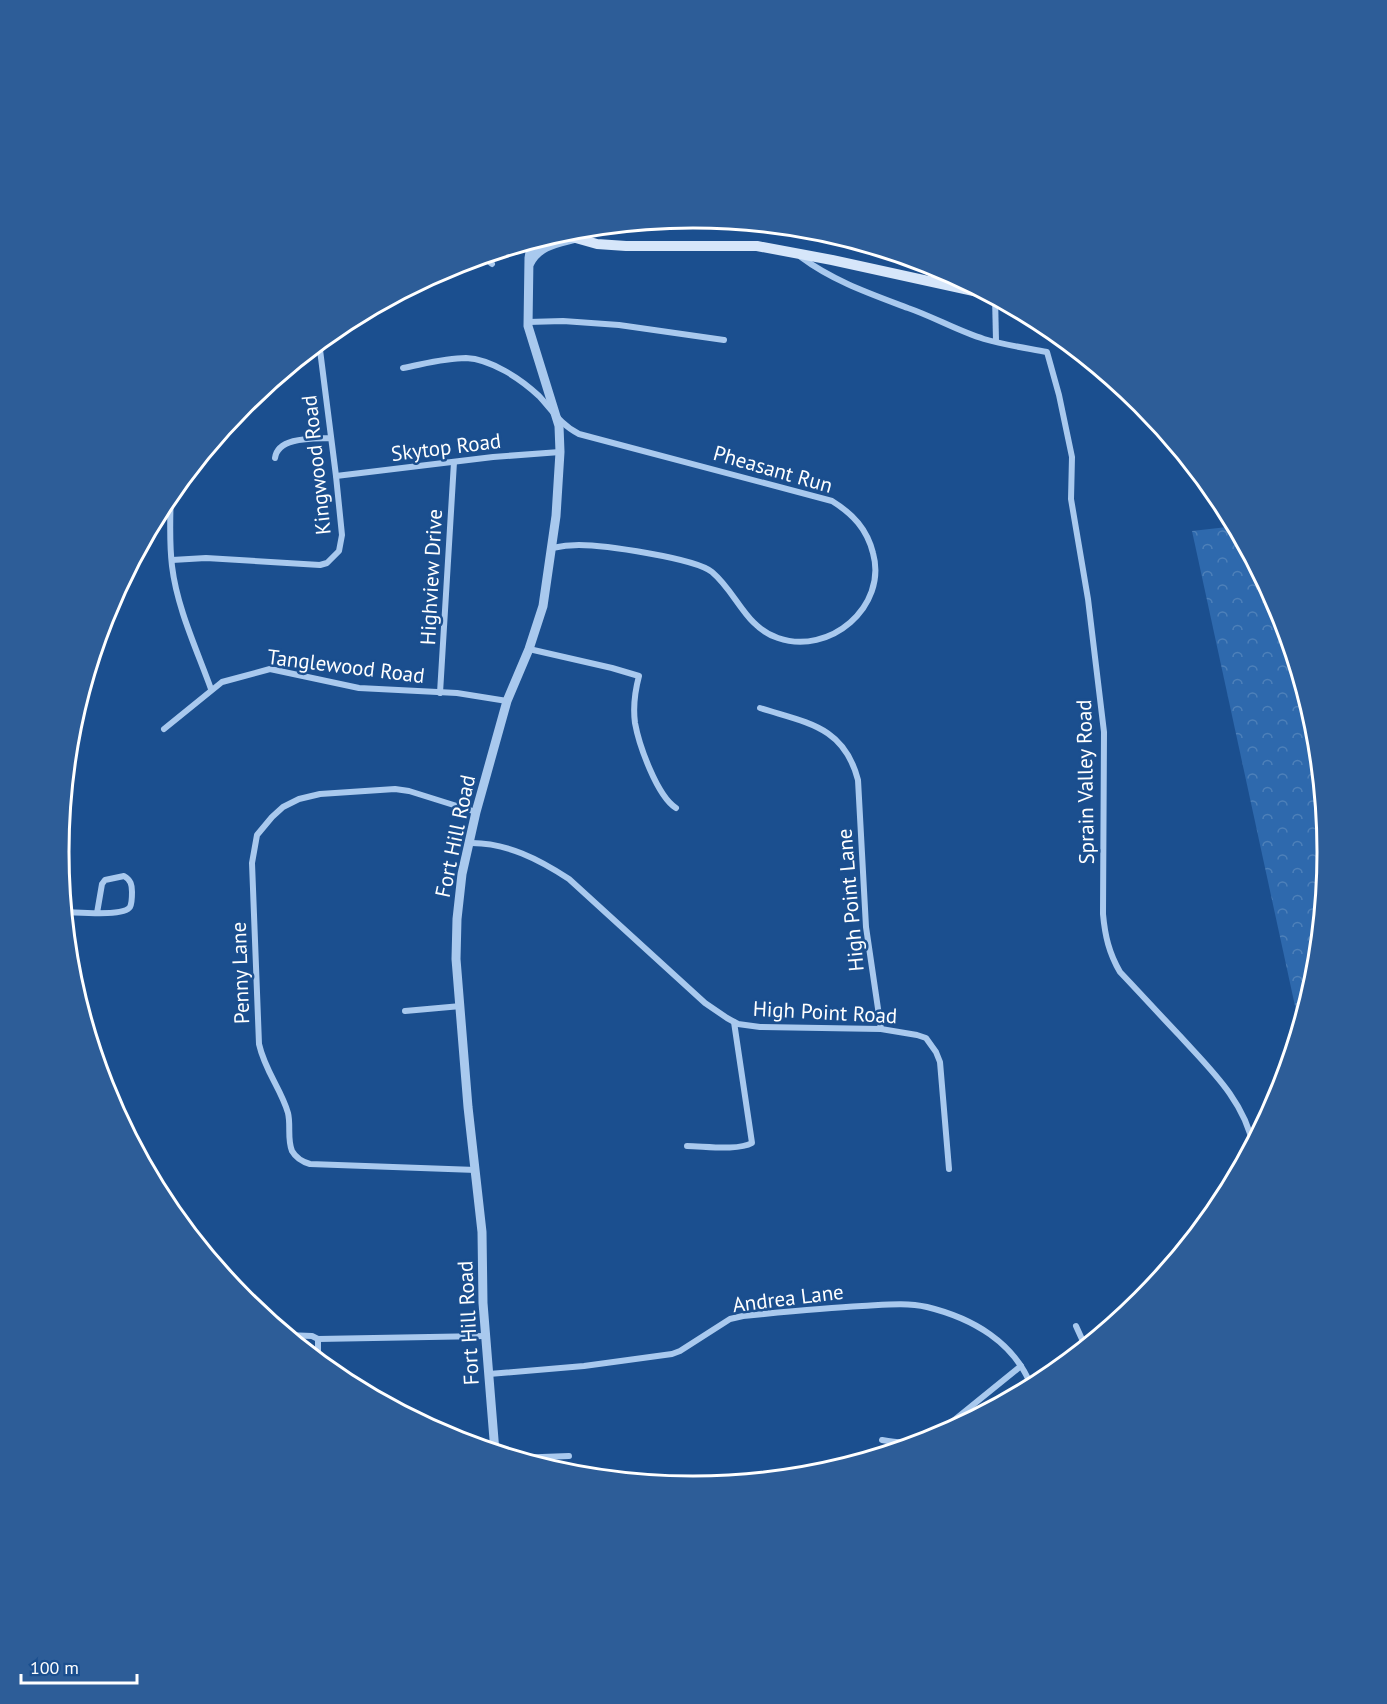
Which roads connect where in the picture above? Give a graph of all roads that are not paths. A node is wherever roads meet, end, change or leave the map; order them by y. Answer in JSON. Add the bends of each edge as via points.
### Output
{"nodes":[{"id":1,"x":576,"y":238,"type":"edge"},
{"id":2,"x":574,"y":239,"type":"edge"},
{"id":3,"x":531,"y":249,"type":"edge"},
{"id":4,"x":526,"y":251,"type":"edge"},
{"id":5,"x":795,"y":252,"type":"junction"},
{"id":6,"x":529,"y":262,"type":"junction"},
{"id":7,"x":964,"y":289,"type":"edge"},
{"id":8,"x":994,"y":305,"type":"edge"},
{"id":9,"x":528,"y":322,"type":"junction"},
{"id":10,"x":724,"y":340,"type":"dead end"},
{"id":11,"x":996,"y":341,"type":"junction"},
{"id":12,"x":320,"y":352,"type":"edge"},
{"id":13,"x":403,"y":368,"type":"dead end"},
{"id":14,"x":556,"y":416,"type":"junction"},
{"id":15,"x":332,"y":438,"type":"junction"},
{"id":16,"x":560,"y":452,"type":"junction"},
{"id":17,"x":275,"y":458,"type":"dead end"},
{"id":18,"x":454,"y":462,"type":"junction"},
{"id":19,"x":336,"y":476,"type":"junction"},
{"id":20,"x":170,"y":511,"type":"edge"},
{"id":21,"x":552,"y":548,"type":"junction"},
{"id":22,"x":172,"y":560,"type":"junction"},
{"id":23,"x":529,"y":649,"type":"junction"},
{"id":24,"x":212,"y":689,"type":"junction"},
{"id":25,"x":440,"y":693,"type":"junction"},
{"id":26,"x":507,"y":701,"type":"junction"},
{"id":27,"x":760,"y":708,"type":"dead end"},
{"id":28,"x":164,"y":729,"type":"dead end"},
{"id":29,"x":676,"y":808,"type":"dead end"},
{"id":30,"x":476,"y":812,"type":"junction"},
{"id":31,"x":470,"y":843,"type":"junction"},
{"id":32,"x":72,"y":912,"type":"edge"},
{"id":33,"x":96,"y":913,"type":"junction"},
{"id":34,"x":461,"y":1006,"type":"junction"},
{"id":35,"x":405,"y":1011,"type":"dead end"},
{"id":36,"x":734,"y":1022,"type":"junction"},
{"id":37,"x":880,"y":1029,"type":"junction"},
{"id":38,"x":1250,"y":1135,"type":"edge"},
{"id":39,"x":687,"y":1146,"type":"dead end"},
{"id":40,"x":949,"y":1169,"type":"dead end"},
{"id":41,"x":477,"y":1170,"type":"junction"},
{"id":42,"x":1076,"y":1326,"type":"dead end"},
{"id":43,"x":299,"y":1335,"type":"edge"},
{"id":44,"x":485,"y":1336,"type":"junction"},
{"id":45,"x":318,"y":1339,"type":"junction"},
{"id":46,"x":1082,"y":1340,"type":"edge"},
{"id":47,"x":318,"y":1351,"type":"edge"},
{"id":48,"x":1021,"y":1366,"type":"junction"},
{"id":49,"x":489,"y":1374,"type":"junction"},
{"id":50,"x":1028,"y":1379,"type":"edge"},
{"id":51,"x":955,"y":1419,"type":"edge"},
{"id":52,"x":882,"y":1440,"type":"dead end"},
{"id":53,"x":898,"y":1442,"type":"edge"},
{"id":54,"x":494,"y":1443,"type":"edge"},
{"id":55,"x":569,"y":1456,"type":"dead end"},
{"id":56,"x":540,"y":1457,"type":"edge"}],
"edges":[{"from":1,"to":5,"type":"main road","via":[[626,246],[757,246]]},
{"from":2,"to":6,"type":"street","via":[[544,248]]},
{"from":3,"to":6,"type":"street","name":"Fort Hill Road"},
{"from":4,"to":6,"type":"street"},
{"from":5,"to":7,"type":"main road"},
{"from":5,"to":11,"type":"street","via":[[820,271],[848,284]]},
{"from":6,"to":9,"type":"street","name":"Fort Hill Road"},
{"from":8,"to":11,"type":"street"},
{"from":9,"to":10,"type":"street","via":[[619,325]]},
{"from":9,"to":14,"type":"street","name":"Fort Hill Road"},
{"from":11,"to":38,"type":"street","name":"Sprain Valley Road","via":[[1047,352],[1072,457],[1071,499],[1104,732],[1103,914],[1111,956],[1120,972],[1210,1068],[1238,1105]]},
{"from":12,"to":15,"type":"street","name":"Kingwood Road"},
{"from":13,"to":14,"type":"street","name":"Pheasant Run","via":[[449,359],[478,360],[527,386]]},
{"from":14,"to":16,"type":"street","name":"Fort Hill Road"},
{"from":14,"to":21,"type":"street","name":"Pheasant Run","via":[[579,434],[832,501],[864,530],[875,560],[874,581],[866,606],[850,623],[816,641],[789,642],[753,624],[717,577],[688,561],[582,545]]},
{"from":15,"to":17,"type":"street","via":[[282,446]]},
{"from":15,"to":19,"type":"street","name":"Kingwood Road"},
{"from":16,"to":18,"type":"street","name":"Skytop Road"},
{"from":16,"to":21,"type":"street","name":"Fort Hill Road"},
{"from":18,"to":19,"type":"street","name":"Skytop Road"},
{"from":18,"to":25,"type":"street","name":"Highview Drive"},
{"from":19,"to":22,"type":"street","name":"Kingwood Road","via":[[342,543],[327,563]]},
{"from":20,"to":22,"type":"street"},
{"from":21,"to":23,"type":"street","name":"Fort Hill Road","via":[[543,606]]},
{"from":22,"to":24,"type":"street","via":[[177,590]]},
{"from":23,"to":26,"type":"street","name":"Fort Hill Road"},
{"from":23,"to":29,"type":"street","via":[[639,676],[634,709],[639,738],[657,786]]},
{"from":24,"to":25,"type":"street","name":"Tanglewood Road","via":[[222,682],[270,669],[359,688]]},
{"from":24,"to":28,"type":"street","name":"Tanglewood Road"},
{"from":25,"to":26,"type":"street","name":"Tanglewood Road"},
{"from":26,"to":30,"type":"street","name":"Fort Hill Road"},
{"from":27,"to":37,"type":"street","name":"High Point Lane","via":[[814,725],[831,735],[842,744],[854,765],[866,927]]},
{"from":30,"to":31,"type":"street","name":"Fort Hill Road"},
{"from":30,"to":41,"type":"street","name":"Penny Lane","via":[[395,789],[320,794],[299,799],[272,817],[257,835],[252,863],[259,1044],[263,1062],[289,1116],[293,1152],[310,1164]]},
{"from":31,"to":34,"type":"street","name":"Fort Hill Road","via":[[457,919]]},
{"from":31,"to":36,"type":"street","name":"High Point Road","via":[[519,853],[569,879],[705,1003]]},
{"from":32,"to":33,"type":"street"},
{"from":33,"to":33,"type":"street","via":[[105,880],[124,876],[128,879],[132,887],[131,906],[121,912]]},
{"from":34,"to":35,"type":"street"},
{"from":34,"to":41,"type":"street","name":"Fort Hill Road"},
{"from":36,"to":37,"type":"street","name":"High Point Road","via":[[760,1027]]},
{"from":36,"to":39,"type":"street","via":[[752,1143],[736,1147]]},
{"from":37,"to":40,"type":"street","name":"High Point Road","via":[[926,1038],[936,1052],[942,1076]]},
{"from":41,"to":44,"type":"street","name":"Fort Hill Road"},
{"from":42,"to":46,"type":"street"},
{"from":43,"to":45,"type":"street"},
{"from":44,"to":45,"type":"street"},
{"from":44,"to":49,"type":"street","name":"Fort Hill Road"},
{"from":45,"to":47,"type":"street"},
{"from":48,"to":49,"type":"street","name":"Andrea Lane","via":[[1004,1346],[976,1326],[925,1306],[896,1304],[743,1316],[730,1319],[672,1354]]},
{"from":48,"to":50,"type":"street","name":"Andrea Lane"},
{"from":48,"to":51,"type":"street"},
{"from":49,"to":54,"type":"street","name":"Fort Hill Road"},
{"from":52,"to":53,"type":"street"},
{"from":55,"to":56,"type":"street"}]}
